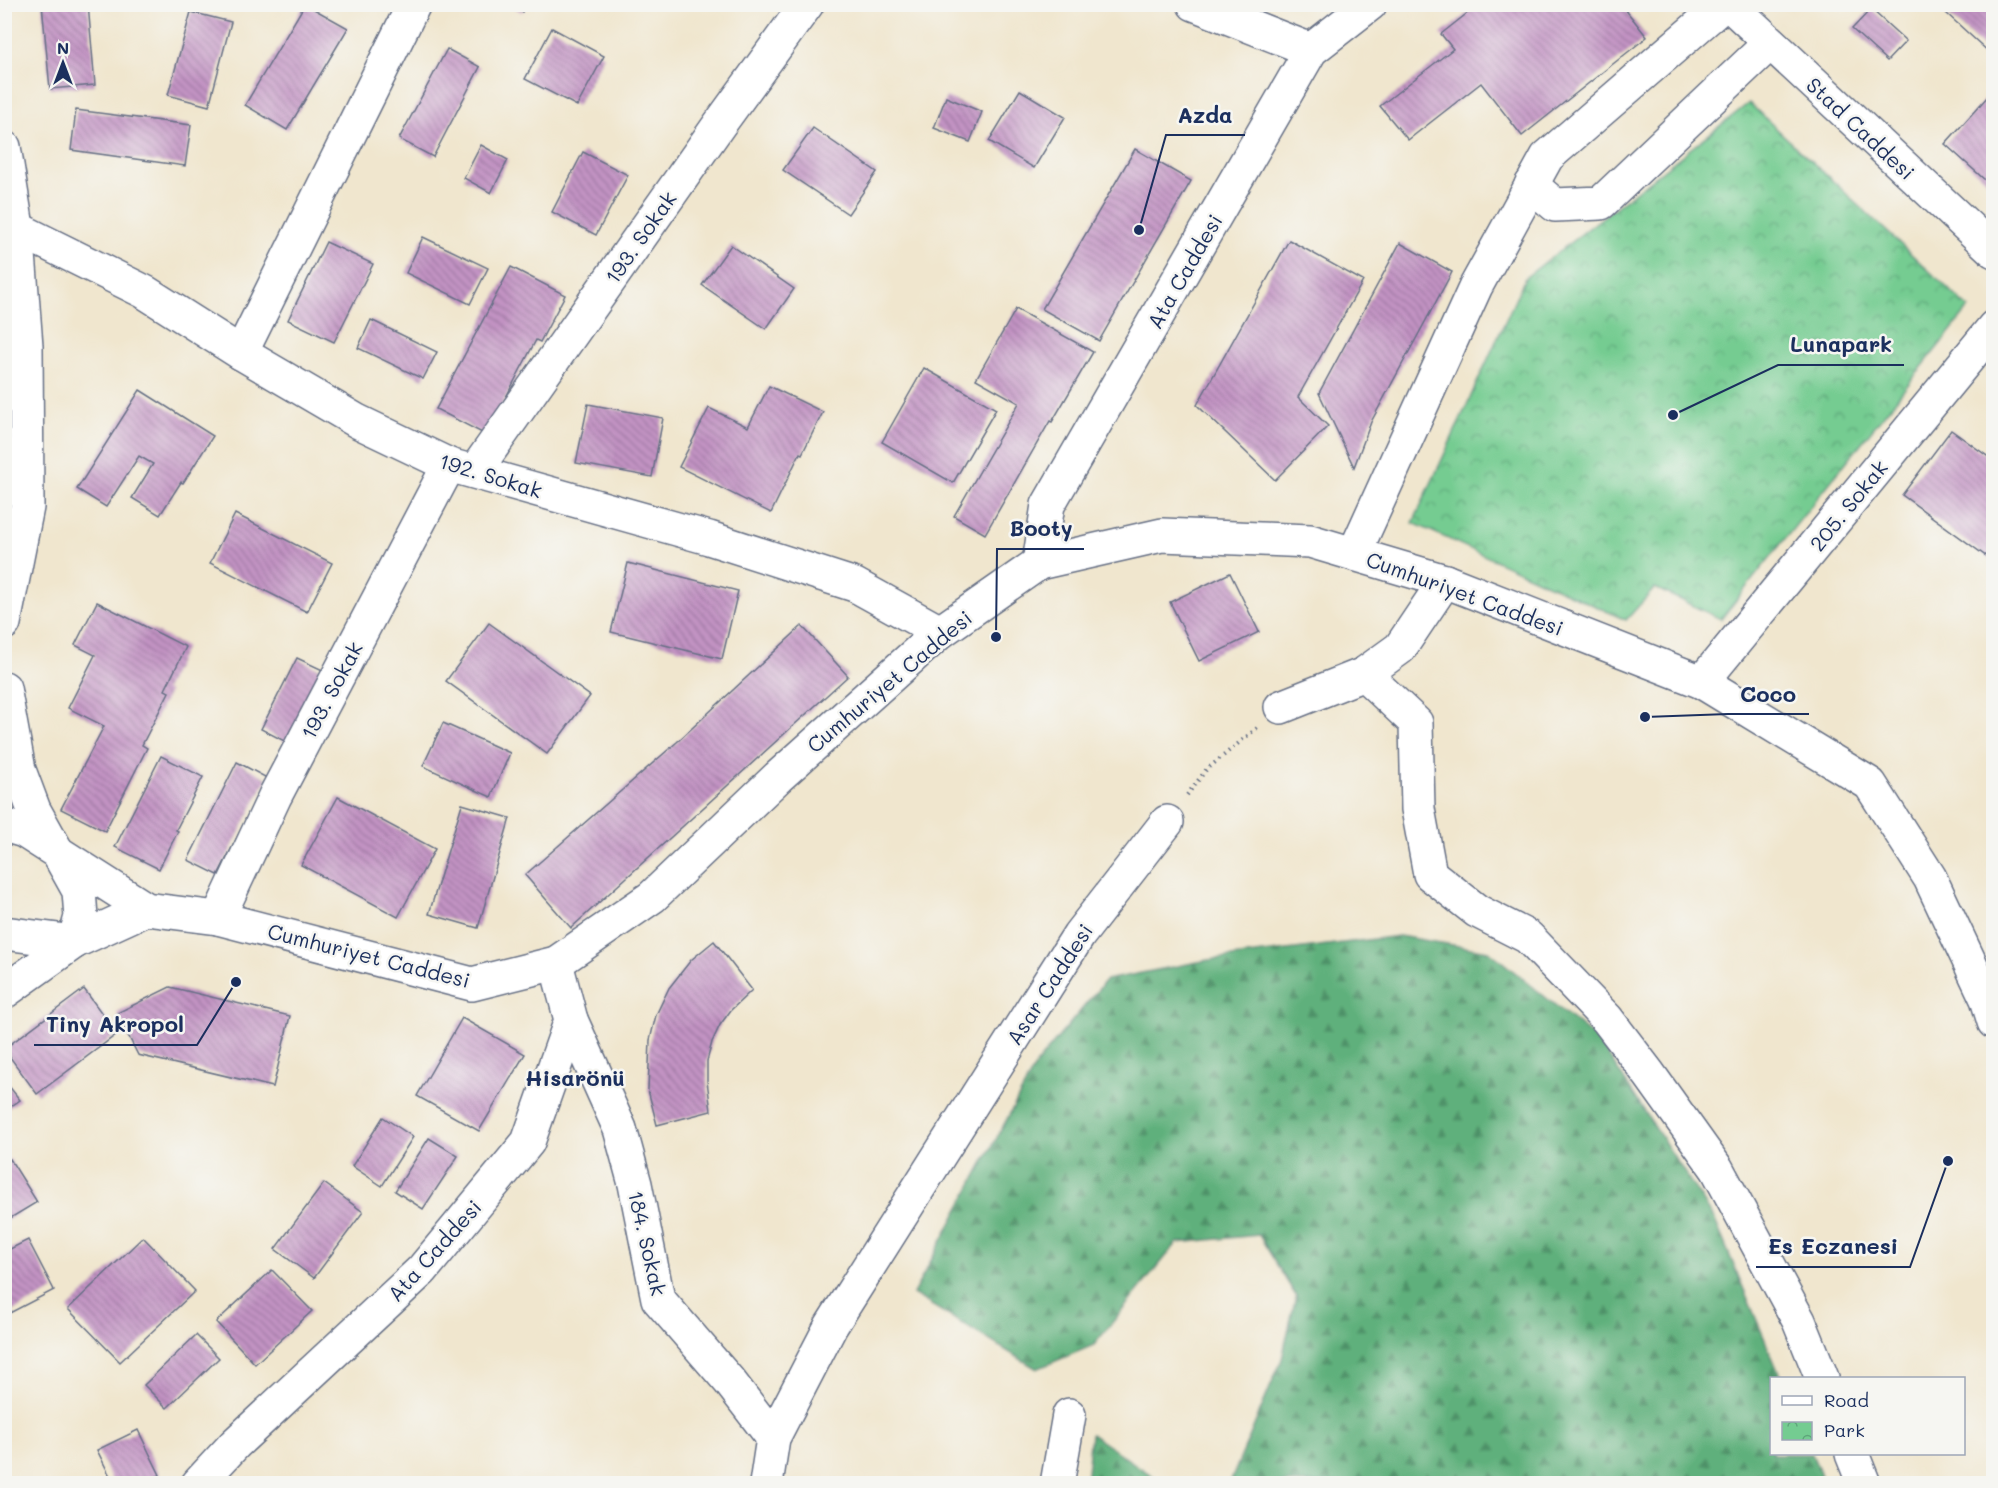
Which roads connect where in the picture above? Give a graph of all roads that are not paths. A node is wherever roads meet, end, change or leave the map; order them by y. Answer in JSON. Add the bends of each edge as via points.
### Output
{"nodes":[{"id":1,"x":414,"y":4,"type":"edge"},
{"id":2,"x":807,"y":4,"type":"edge"},
{"id":3,"x":1194,"y":4,"type":"edge"},
{"id":4,"x":1370,"y":4,"type":"edge"},
{"id":5,"x":1726,"y":4,"type":"edge"},
{"id":6,"x":1770,"y":43,"type":"junction"},
{"id":7,"x":1311,"y":50,"type":"junction"},
{"id":8,"x":4,"y":147,"type":"edge"},
{"id":9,"x":1531,"y":185,"type":"junction"},
{"id":10,"x":11,"y":225,"type":"edge"},
{"id":11,"x":1994,"y":251,"type":"edge"},
{"id":12,"x":1994,"y":327,"type":"edge"},
{"id":13,"x":241,"y":353,"type":"junction"},
{"id":14,"x":462,"y":468,"type":"junction"},
{"id":15,"x":1354,"y":554,"type":"junction"},
{"id":16,"x":1039,"y":563,"type":"junction"},
{"id":17,"x":1445,"y":581,"type":"junction"},
{"id":18,"x":4,"y":623,"type":"edge"},
{"id":19,"x":940,"y":632,"type":"junction"},
{"id":20,"x":1364,"y":674,"type":"junction"},
{"id":21,"x":1702,"y":682,"type":"junction"},
{"id":22,"x":4,"y":688,"type":"edge"},
{"id":23,"x":1281,"y":707,"type":"road end"},
{"id":24,"x":1167,"y":822,"type":"road end"},
{"id":25,"x":4,"y":825,"type":"edge"},
{"id":26,"x":56,"y":852,"type":"junction"},
{"id":27,"x":146,"y":909,"type":"junction"},
{"id":28,"x":218,"y":918,"type":"junction"},
{"id":29,"x":4,"y":933,"type":"edge"},
{"id":30,"x":74,"y":942,"type":"junction"},
{"id":31,"x":556,"y":963,"type":"junction"},
{"id":32,"x":4,"y":992,"type":"edge"},
{"id":33,"x":571,"y":1020,"type":"junction"},
{"id":34,"x":1994,"y":1022,"type":"edge"},
{"id":35,"x":1822,"y":1377,"type":"edge"},
{"id":36,"x":1069,"y":1415,"type":"dead end"},
{"id":37,"x":773,"y":1438,"type":"junction"},
{"id":38,"x":1852,"y":1455,"type":"edge"},
{"id":39,"x":198,"y":1484,"type":"edge"},
{"id":40,"x":766,"y":1484,"type":"edge"},
{"id":41,"x":1057,"y":1484,"type":"edge"},
{"id":42,"x":1864,"y":1484,"type":"edge"}],
"edges":[{"from":1,"to":13,"type":"street"},
{"from":2,"to":14,"type":"street","name":"193. Sokak"},
{"from":3,"to":7,"type":"street"},
{"from":4,"to":7,"type":"street","name":"Ata Caddesi"},
{"from":5,"to":6,"type":"street","name":"Stad Caddesi"},
{"from":5,"to":9,"type":"street","via":[[1547,156]]},
{"from":6,"to":9,"type":"street","via":[[1601,203],[1555,205]]},
{"from":6,"to":11,"type":"street","name":"Stad Caddesi"},
{"from":7,"to":16,"type":"street","name":"Ata Caddesi","via":[[1048,505]]},
{"from":8,"to":10,"type":"street"},
{"from":9,"to":15,"type":"street","via":[[1476,286]]},
{"from":10,"to":13,"type":"street","name":"192. Sokak","via":[[145,292]]},
{"from":10,"to":18,"type":"street","via":[[26,346],[27,507]]},
{"from":12,"to":21,"type":"street","name":"205. Sokak"},
{"from":13,"to":14,"type":"street","name":"192. Sokak","via":[[357,421]]},
{"from":14,"to":19,"type":"street","name":"192. Sokak","via":[[709,538],[855,585]]},
{"from":14,"to":28,"type":"street","name":"193. Sokak","via":[[275,796]]},
{"from":15,"to":16,"type":"street","name":"Cumhuriyet Caddesi","via":[[1310,541],[1162,535]]},
{"from":15,"to":17,"type":"street","name":"Cumhuriyet Caddesi"},
{"from":16,"to":19,"type":"street","name":"Cumhuriyet Caddesi"},
{"from":17,"to":20,"type":"street","via":[[1400,648]]},
{"from":17,"to":21,"type":"street","name":"Cumhuriyet Caddesi"},
{"from":19,"to":31,"type":"street","name":"Cumhuriyet Caddesi","via":[[652,897]]},
{"from":20,"to":23,"type":"street"},
{"from":20,"to":35,"type":"street","via":[[1416,723],[1418,809],[1430,874],[1476,911],[1528,937],[1607,1019],[1717,1169],[1799,1321]]},
{"from":21,"to":34,"type":"street","name":"Cumhuriyet Caddesi","via":[[1870,784],[1930,878]]},
{"from":22,"to":26,"type":"street","via":[[19,770]]},
{"from":24,"to":37,"type":"street","name":"Asar Caddesi","via":[[1073,945],[831,1326]]},
{"from":25,"to":26,"type":"street","name":"Cumhuriyet Caddesi","via":[[24,831]]},
{"from":26,"to":27,"type":"street","name":"Cumhuriyet Caddesi"},
{"from":26,"to":30,"type":"street","via":[[79,891],[81,917]]},
{"from":27,"to":28,"type":"street","name":"Cumhuriyet Caddesi"},
{"from":27,"to":30,"type":"street"},
{"from":28,"to":31,"type":"street","name":"Cumhuriyet Caddesi","via":[[472,984]]},
{"from":29,"to":30,"type":"street"},
{"from":30,"to":32,"type":"street"},
{"from":31,"to":33,"type":"street"},
{"from":33,"to":37,"type":"street","name":"184. Sokak","via":[[620,1129],[658,1299]]},
{"from":33,"to":39,"type":"street","name":"Ata Caddesi","via":[[528,1142],[422,1270],[235,1444]]},
{"from":36,"to":41,"type":"street"},
{"from":37,"to":40,"type":"street","name":"Asar Caddesi"},
{"from":38,"to":42,"type":"street"}]}
